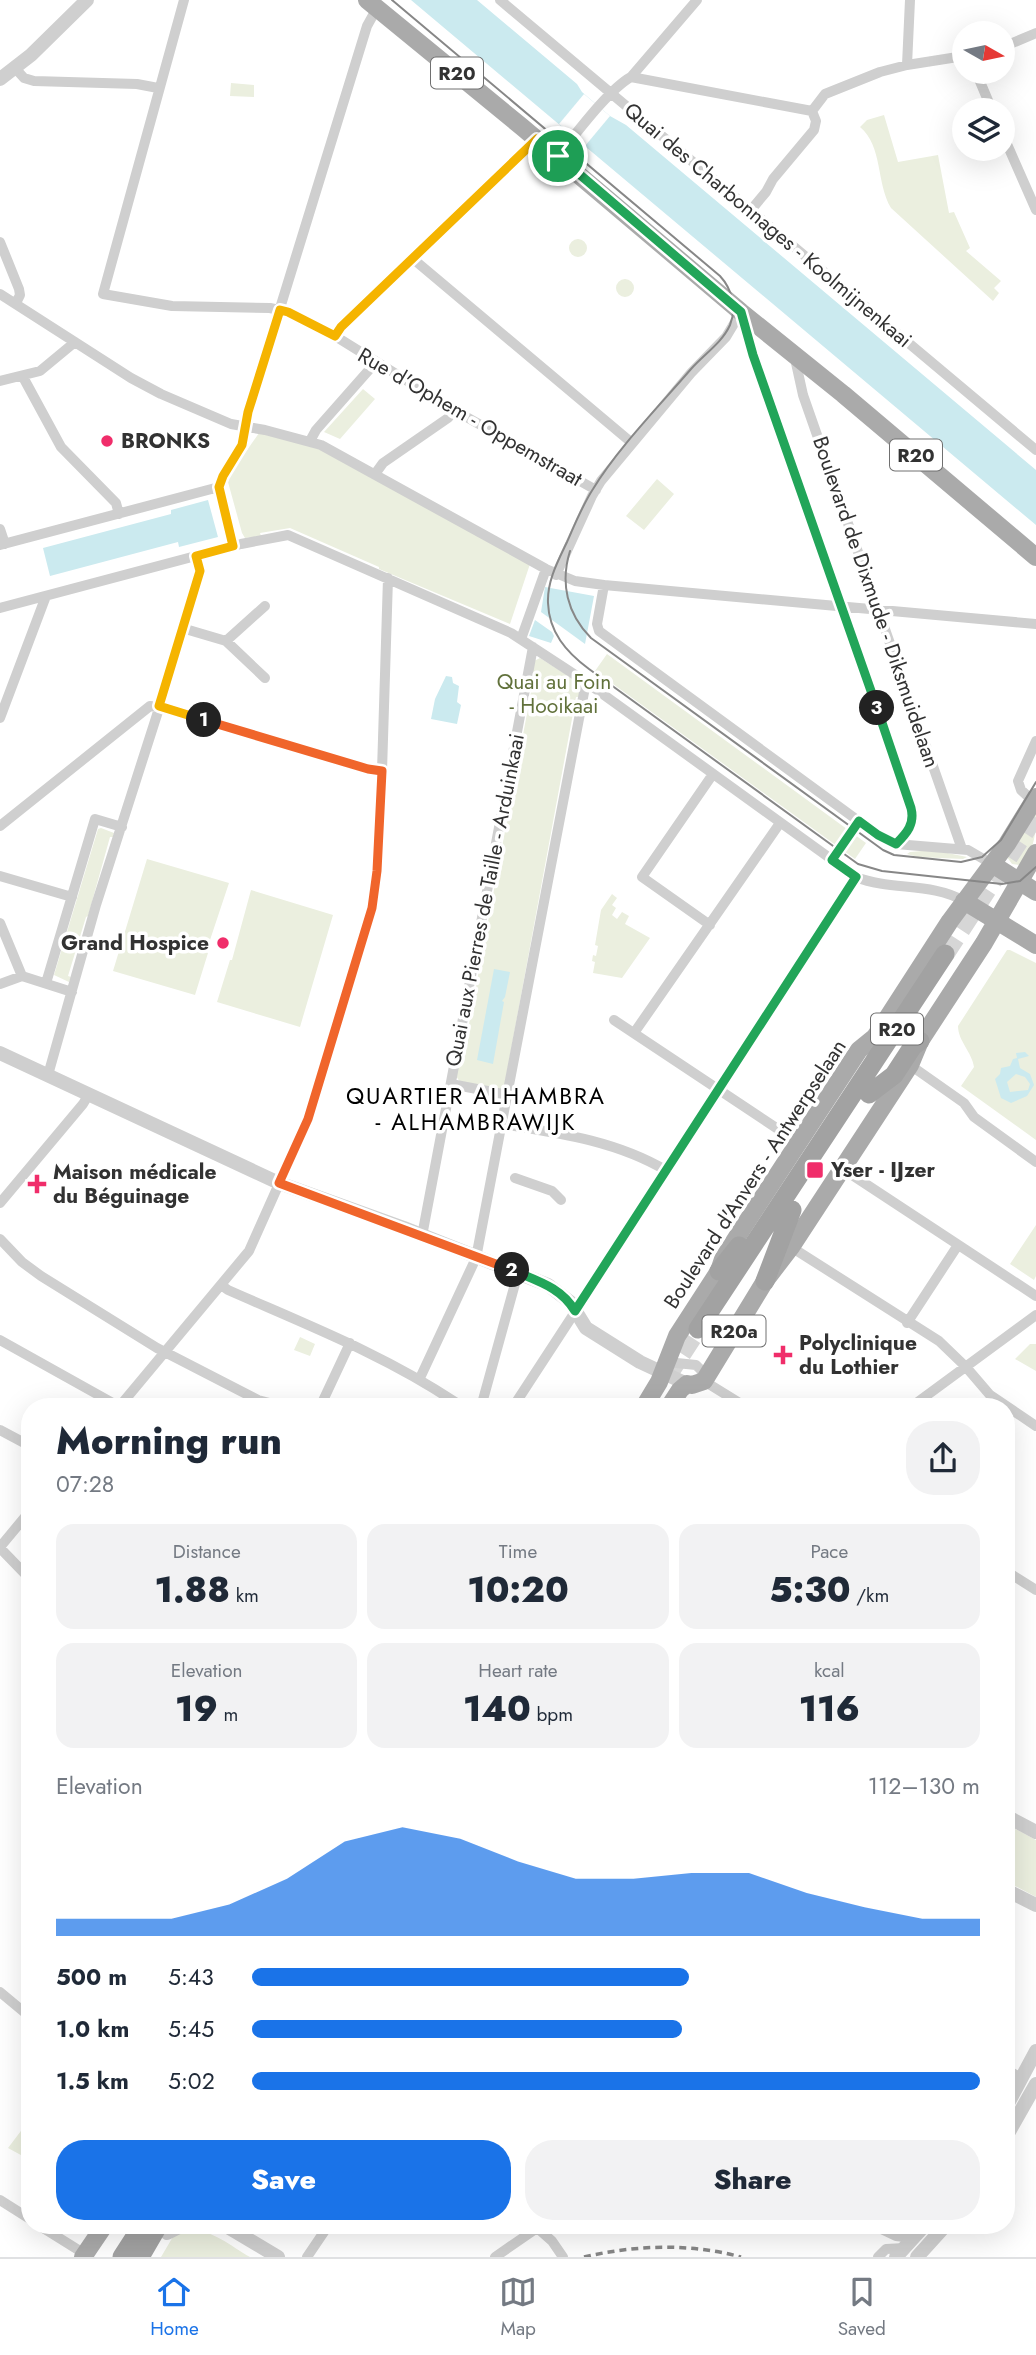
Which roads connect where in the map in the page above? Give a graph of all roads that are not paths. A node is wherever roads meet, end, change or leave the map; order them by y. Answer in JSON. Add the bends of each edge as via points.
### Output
{"nodes":[{"id":1,"x":88,"y":0,"type":"edge"},
{"id":2,"x":184,"y":0,"type":"edge"},
{"id":3,"x":500,"y":0,"type":"edge"},
{"id":4,"x":697,"y":0,"type":"edge"},
{"id":5,"x":910,"y":0,"type":"edge"},
{"id":6,"x":372,"y":4,"type":"edge"},
{"id":7,"x":1036,"y":33,"type":"edge"},
{"id":8,"x":1015,"y":42,"type":"edge"},
{"id":9,"x":952,"y":58,"type":"edge"},
{"id":10,"x":906,"y":65,"type":"junction"},
{"id":11,"x":15,"y":68,"type":"junction"},
{"id":12,"x":631,"y":77,"type":"junction"},
{"id":13,"x":0,"y":79,"type":"edge"},
{"id":14,"x":158,"y":88,"type":"junction"},
{"id":15,"x":612,"y":94,"type":"junction"},
{"id":16,"x":811,"y":111,"type":"junction"},
{"id":17,"x":537,"y":139,"type":"junction"},
{"id":18,"x":558,"y":156,"type":"junction"},
{"id":19,"x":1014,"y":161,"type":"edge"},
{"id":20,"x":1036,"y":177,"type":"edge"},
{"id":21,"x":1024,"y":183,"type":"junction"},
{"id":22,"x":751,"y":210,"type":"junction"},
{"id":23,"x":1036,"y":210,"type":"edge"},
{"id":24,"x":0,"y":242,"type":"edge"},
{"id":25,"x":412,"y":258,"type":"junction"},
{"id":26,"x":0,"y":294,"type":"edge"},
{"id":27,"x":16,"y":303,"type":"junction"},
{"id":28,"x":280,"y":310,"type":"junction"},
{"id":29,"x":741,"y":312,"type":"junction"},
{"id":30,"x":335,"y":336,"type":"junction"},
{"id":31,"x":75,"y":342,"type":"junction"},
{"id":32,"x":794,"y":354,"type":"junction"},
{"id":33,"x":376,"y":362,"type":"junction"},
{"id":34,"x":23,"y":377,"type":"junction"},
{"id":35,"x":0,"y":381,"type":"edge"},
{"id":36,"x":454,"y":410,"type":"junction"},
{"id":37,"x":245,"y":427,"type":"junction"},
{"id":38,"x":310,"y":441,"type":"junction"},
{"id":39,"x":632,"y":443,"type":"junction"},
{"id":40,"x":1036,"y":450,"type":"edge"},
{"id":41,"x":375,"y":474,"type":"junction"},
{"id":42,"x":219,"y":487,"type":"junction"},
{"id":43,"x":596,"y":490,"type":"junction"},
{"id":44,"x":119,"y":514,"type":"junction"},
{"id":45,"x":0,"y":529,"type":"edge"},
{"id":46,"x":2,"y":545,"type":"edge"},
{"id":47,"x":233,"y":546,"type":"junction"},
{"id":48,"x":196,"y":556,"type":"junction"},
{"id":49,"x":1036,"y":557,"type":"edge"},
{"id":50,"x":551,"y":572,"type":"junction"},
{"id":51,"x":388,"y":578,"type":"junction"},
{"id":52,"x":604,"y":585,"type":"junction"},
{"id":53,"x":46,"y":596,"type":"junction"},
{"id":54,"x":841,"y":606,"type":"junction"},
{"id":55,"x":265,"y":607,"type":"dead end"},
{"id":56,"x":0,"y":608,"type":"edge"},
{"id":57,"x":879,"y":610,"type":"junction"},
{"id":58,"x":1036,"y":624,"type":"edge"},
{"id":59,"x":183,"y":628,"type":"junction"},
{"id":60,"x":521,"y":639,"type":"junction"},
{"id":61,"x":226,"y":641,"type":"junction"},
{"id":62,"x":533,"y":647,"type":"junction"},
{"id":63,"x":265,"y":678,"type":"dead end"},
{"id":64,"x":586,"y":682,"type":"junction"},
{"id":65,"x":159,"y":706,"type":"junction"},
{"id":66,"x":0,"y":718,"type":"edge"},
{"id":67,"x":1036,"y":741,"type":"edge"},
{"id":68,"x":382,"y":771,"type":"junction"},
{"id":69,"x":713,"y":774,"type":"junction"},
{"id":70,"x":1035,"y":800,"type":"edge"},
{"id":71,"x":859,"y":821,"type":"junction"},
{"id":72,"x":780,"y":823,"type":"junction"},
{"id":73,"x":0,"y":825,"type":"edge"},
{"id":74,"x":122,"y":827,"type":"junction"},
{"id":75,"x":896,"y":844,"type":"junction"},
{"id":76,"x":962,"y":849,"type":"junction"},
{"id":77,"x":1036,"y":853,"type":"edge"},
{"id":78,"x":832,"y":860,"type":"junction"},
{"id":79,"x":992,"y":864,"type":"junction"},
{"id":80,"x":0,"y":876,"type":"edge"},
{"id":81,"x":856,"y":877,"type":"junction"},
{"id":82,"x":1018,"y":881,"type":"junction"},
{"id":83,"x":1036,"y":892,"type":"edge"},
{"id":84,"x":72,"y":897,"type":"junction"},
{"id":85,"x":964,"y":901,"type":"junction"},
{"id":86,"x":997,"y":921,"type":"junction"},
{"id":87,"x":0,"y":923,"type":"edge"},
{"id":88,"x":710,"y":925,"type":"junction"},
{"id":89,"x":1036,"y":945,"type":"edge"},
{"id":90,"x":22,"y":976,"type":"junction"},
{"id":91,"x":46,"y":983,"type":"junction"},
{"id":92,"x":0,"y":984,"type":"edge"},
{"id":93,"x":72,"y":992,"type":"junction"},
{"id":94,"x":614,"y":1020,"type":"dead end"},
{"id":95,"x":634,"y":1033,"type":"junction"},
{"id":96,"x":875,"y":1037,"type":"junction"},
{"id":97,"x":920,"y":1041,"type":"junction"},
{"id":98,"x":0,"y":1053,"type":"edge"},
{"id":99,"x":910,"y":1065,"type":"junction"},
{"id":100,"x":47,"y":1075,"type":"junction"},
{"id":101,"x":451,"y":1084,"type":"junction"},
{"id":102,"x":719,"y":1090,"type":"junction"},
{"id":103,"x":89,"y":1094,"type":"junction"},
{"id":104,"x":869,"y":1094,"type":"junction"},
{"id":105,"x":508,"y":1095,"type":"junction"},
{"id":106,"x":849,"y":1103,"type":"junction"},
{"id":107,"x":502,"y":1124,"type":"junction"},
{"id":108,"x":799,"y":1143,"type":"junction"},
{"id":109,"x":1036,"y":1162,"type":"edge"},
{"id":110,"x":843,"y":1169,"type":"junction"},
{"id":111,"x":667,"y":1171,"type":"junction"},
{"id":112,"x":504,"y":1176,"type":"junction"},
{"id":113,"x":279,"y":1183,"type":"junction"},
{"id":114,"x":561,"y":1200,"type":"dead end"},
{"id":115,"x":0,"y":1203,"type":"edge"},
{"id":116,"x":790,"y":1203,"type":"junction"},
{"id":117,"x":422,"y":1236,"type":"junction"},
{"id":118,"x":0,"y":1239,"type":"edge"},
{"id":119,"x":958,"y":1245,"type":"junction"},
{"id":120,"x":791,"y":1247,"type":"junction"},
{"id":121,"x":477,"y":1258,"type":"junction"},
{"id":122,"x":719,"y":1271,"type":"junction"},
{"id":123,"x":518,"y":1273,"type":"junction"},
{"id":124,"x":765,"y":1281,"type":"junction"},
{"id":125,"x":222,"y":1284,"type":"junction"},
{"id":126,"x":1036,"y":1296,"type":"edge"},
{"id":127,"x":575,"y":1311,"type":"junction"},
{"id":128,"x":1036,"y":1315,"type":"edge"},
{"id":129,"x":907,"y":1323,"type":"junction"},
{"id":130,"x":703,"y":1332,"type":"tunnel mouth"},
{"id":131,"x":0,"y":1340,"type":"edge"},
{"id":132,"x":351,"y":1343,"type":"junction"},
{"id":133,"x":165,"y":1353,"type":"junction"},
{"id":134,"x":665,"y":1367,"type":"junction"},
{"id":135,"x":966,"y":1367,"type":"junction"},
{"id":136,"x":420,"y":1378,"type":"junction"},
{"id":137,"x":695,"y":1383,"type":"junction"},
{"id":138,"x":103,"y":1398,"type":"edge"},
{"id":139,"x":127,"y":1398,"type":"edge"},
{"id":140,"x":254,"y":1398,"type":"edge"},
{"id":141,"x":324,"y":1398,"type":"edge"},
{"id":142,"x":449,"y":1398,"type":"edge"},
{"id":143,"x":483,"y":1398,"type":"edge"},
{"id":144,"x":519,"y":1398,"type":"edge"},
{"id":145,"x":649,"y":1398,"type":"edge"},
{"id":146,"x":675,"y":1398,"type":"edge"},
{"id":147,"x":727,"y":1398,"type":"edge"},
{"id":148,"x":923,"y":1398,"type":"edge"},
{"id":149,"x":994,"y":1398,"type":"edge"},
{"id":150,"x":1015,"y":1412,"type":"edge"},
{"id":151,"x":1036,"y":1426,"type":"edge"},
{"id":152,"x":0,"y":1430,"type":"edge"},
{"id":153,"x":21,"y":1441,"type":"edge"},
{"id":154,"x":21,"y":1522,"type":"edge"},
{"id":155,"x":0,"y":1547,"type":"edge"},
{"id":156,"x":21,"y":1569,"type":"edge"},
{"id":157,"x":1015,"y":1577,"type":"edge"},
{"id":158,"x":1036,"y":1590,"type":"edge"},
{"id":159,"x":1015,"y":1821,"type":"edge"},
{"id":160,"x":1036,"y":1832,"type":"edge"},
{"id":161,"x":1015,"y":1894,"type":"edge"},
{"id":162,"x":1036,"y":1905,"type":"edge"},
{"id":163,"x":0,"y":1992,"type":"edge"},
{"id":164,"x":21,"y":2010,"type":"edge"},
{"id":165,"x":1036,"y":2051,"type":"edge"},
{"id":166,"x":1029,"y":2082,"type":"edge"},
{"id":167,"x":1015,"y":2097,"type":"edge"},
{"id":168,"x":1015,"y":2115,"type":"edge"},
{"id":169,"x":0,"y":2200,"type":"edge"},
{"id":170,"x":21,"y":2213,"type":"edge"},
{"id":171,"x":52,"y":2234,"type":"edge"},
{"id":172,"x":99,"y":2234,"type":"edge"},
{"id":173,"x":137,"y":2234,"type":"edge"},
{"id":174,"x":163,"y":2234,"type":"edge"},
{"id":175,"x":166,"y":2234,"type":"edge"},
{"id":176,"x":239,"y":2234,"type":"edge"},
{"id":177,"x":323,"y":2234,"type":"edge"},
{"id":178,"x":528,"y":2234,"type":"edge"},
{"id":179,"x":545,"y":2234,"type":"edge"},
{"id":180,"x":893,"y":2234,"type":"edge"},
{"id":181,"x":934,"y":2234,"type":"edge"},
{"id":182,"x":912,"y":2249,"type":"edge"},
{"id":183,"x":86,"y":2256,"type":"edge"},
{"id":184,"x":122,"y":2257,"type":"edge"},
{"id":185,"x":140,"y":2257,"type":"edge"},
{"id":186,"x":156,"y":2257,"type":"edge"},
{"id":187,"x":278,"y":2257,"type":"edge"},
{"id":188,"x":307,"y":2257,"type":"edge"},
{"id":189,"x":495,"y":2257,"type":"edge"},
{"id":190,"x":563,"y":2257,"type":"edge"},
{"id":191,"x":877,"y":2257,"type":"edge"}],
"edges":[{"from":1,"to":11,"type":"street"},
{"from":2,"to":14,"type":"street"},
{"from":3,"to":15,"type":"street","name":"Quai des Charbonnages - Koolmijnenkaai"},
{"from":4,"to":12,"type":"street"},
{"from":5,"to":10,"type":"street"},
{"from":6,"to":17,"type":"main road","number":"R20"},
{"from":6,"to":28,"type":"street"},
{"from":7,"to":8,"type":"street"},
{"from":9,"to":10,"type":"street"},
{"from":10,"to":16,"type":"street","via":[[825,94]]},
{"from":11,"to":13,"type":"street"},
{"from":11,"to":14,"type":"street","via":[[34,81]]},
{"from":12,"to":15,"type":"street"},
{"from":12,"to":16,"type":"street"},
{"from":14,"to":28,"type":"street","name":"Rue d'Ophem - Oppemstraat","via":[[103,294],[172,306]]},
{"from":15,"to":18,"type":"street"},
{"from":15,"to":22,"type":"street","name":"Quai des Charbonnages - Koolmijnenkaai"},
{"from":16,"to":22,"type":"street","via":[[814,130]]},
{"from":17,"to":18,"type":"main road","number":"R20"},
{"from":17,"to":25,"type":"street"},
{"from":18,"to":29,"type":"main road","number":"R20"},
{"from":19,"to":21,"type":"street"},
{"from":20,"to":21,"type":"street"},
{"from":21,"to":23,"type":"street"},
{"from":22,"to":40,"type":"street","name":"Quai des Charbonnages - Koolmijnenkaai"},
{"from":24,"to":27,"type":"street","via":[[19,289]]},
{"from":25,"to":30,"type":"street"},
{"from":25,"to":39,"type":"street"},
{"from":26,"to":27,"type":"street"},
{"from":27,"to":31,"type":"street"},
{"from":28,"to":30,"type":"street","name":"Rue d'Ophem - Oppemstraat"},
{"from":28,"to":37,"type":"street"},
{"from":29,"to":32,"type":"main road","number":"R20"},
{"from":29,"to":39,"type":"street","via":[[726,337]]},
{"from":29,"to":54,"type":"street","name":"Boulevard de Dixmude - Diksmuidelaan"},
{"from":30,"to":33,"type":"street","name":"Rue d'Ophem - Oppemstraat"},
{"from":31,"to":34,"type":"street","via":[[49,366]]},
{"from":31,"to":37,"type":"street","via":[[161,394]]},
{"from":32,"to":49,"type":"main road","number":"R20"},
{"from":32,"to":57,"type":"street","name":"Boulevard de Dixmude - Diksmuidelaan","via":[[803,395]]},
{"from":33,"to":36,"type":"street","name":"Rue d'Ophem - Oppemstraat"},
{"from":33,"to":38,"type":"street"},
{"from":34,"to":35,"type":"street"},
{"from":34,"to":44,"type":"street","via":[[61,447],[116,503]]},
{"from":36,"to":41,"type":"street","via":[[383,463]]},
{"from":36,"to":43,"type":"street","name":"Rue d'Ophem - Oppemstraat"},
{"from":37,"to":38,"type":"street"},
{"from":37,"to":42,"type":"street","via":[[240,451]]},
{"from":38,"to":41,"type":"street"},
{"from":39,"to":43,"type":"street"},
{"from":41,"to":50,"type":"street"},
{"from":42,"to":44,"type":"street"},
{"from":42,"to":47,"type":"street"},
{"from":43,"to":50,"type":"street"},
{"from":44,"to":46,"type":"street"},
{"from":45,"to":46,"type":"street"},
{"from":47,"to":48,"type":"street"},
{"from":47,"to":51,"type":"street","via":[[288,535]]},
{"from":48,"to":53,"type":"street"},
{"from":48,"to":59,"type":"street","via":[[200,571]]},
{"from":50,"to":52,"type":"street"},
{"from":50,"to":60,"type":"street"},
{"from":51,"to":60,"type":"street"},
{"from":51,"to":68,"type":"street"},
{"from":52,"to":54,"type":"street"},
{"from":52,"to":71,"type":"street","via":[[599,631]]},
{"from":53,"to":56,"type":"street"},
{"from":53,"to":66,"type":"street"},
{"from":54,"to":57,"type":"street"},
{"from":54,"to":75,"type":"street","name":"Boulevard de Dixmude - Diksmuidelaan","via":[[913,813],[910,828]]},
{"from":55,"to":61,"type":"street"},
{"from":57,"to":58,"type":"street"},
{"from":57,"to":76,"type":"street","name":"Boulevard de Dixmude - Diksmuidelaan"},
{"from":59,"to":61,"type":"street"},
{"from":59,"to":65,"type":"street"},
{"from":60,"to":62,"type":"street"},
{"from":61,"to":63,"type":"street"},
{"from":62,"to":64,"type":"street"},
{"from":62,"to":101,"type":"street","name":"Quai aux Pierres de Taille - Arduinkaai"},
{"from":64,"to":69,"type":"street"},
{"from":64,"to":105,"type":"street"},
{"from":65,"to":68,"type":"street"},
{"from":65,"to":73,"type":"street","via":[[141,712]]},
{"from":65,"to":74,"type":"street"},
{"from":67,"to":70,"type":"street","via":[[1018,781],[1021,790]]},
{"from":68,"to":113,"type":"street","via":[[372,908],[308,1119]]},
{"from":69,"to":72,"type":"street"},
{"from":69,"to":88,"type":"street","via":[[642,877]]},
{"from":70,"to":79,"type":"main road","name":"Boulevard d'Anvers - Antwerpselaan"},
{"from":71,"to":75,"type":"street"},
{"from":71,"to":78,"type":"street"},
{"from":72,"to":78,"type":"street"},
{"from":72,"to":88,"type":"street"},
{"from":74,"to":84,"type":"street","via":[[95,819]]},
{"from":74,"to":93,"type":"street"},
{"from":75,"to":76,"type":"street"},
{"from":76,"to":79,"type":"street"},
{"from":77,"to":82,"type":"main road"},
{"from":78,"to":81,"type":"street"},
{"from":79,"to":82,"type":"main road"},
{"from":79,"to":85,"type":"main road","name":"Boulevard d'Anvers - Antwerpselaan"},
{"from":80,"to":84,"type":"street"},
{"from":81,"to":85,"type":"street","via":[[875,885],[949,892]]},
{"from":81,"to":102,"type":"street"},
{"from":82,"to":83,"type":"main road"},
{"from":82,"to":86,"type":"main road"},
{"from":84,"to":91,"type":"street"},
{"from":85,"to":86,"type":"main road"},
{"from":85,"to":96,"type":"main road","name":"Boulevard d'Anvers - Antwerpselaan","number":"R20a"},
{"from":86,"to":89,"type":"main road"},
{"from":86,"to":97,"type":"main road","number":"R20a"},
{"from":87,"to":90,"type":"street"},
{"from":88,"to":95,"type":"street"},
{"from":90,"to":91,"type":"street"},
{"from":90,"to":92,"type":"street"},
{"from":91,"to":93,"type":"street"},
{"from":93,"to":100,"type":"street"},
{"from":94,"to":95,"type":"street"},
{"from":95,"to":102,"type":"street"},
{"from":96,"to":106,"type":"highway"},
{"from":96,"to":108,"type":"main road","name":"Boulevard d'Anvers - Antwerpselaan","number":"R20a","via":[[859,1050]]},
{"from":97,"to":99,"type":"main road","number":"R20a"},
{"from":97,"to":104,"type":"highway","via":[[894,1075]]},
{"from":98,"to":100,"type":"street"},
{"from":99,"to":109,"type":"street"},
{"from":99,"to":110,"type":"main road","number":"R20a"},
{"from":100,"to":103,"type":"street"},
{"from":101,"to":105,"type":"street"},
{"from":101,"to":117,"type":"street","name":"Quai aux Pierres de Taille - Arduinkaai"},
{"from":102,"to":108,"type":"street"},
{"from":102,"to":111,"type":"street"},
{"from":103,"to":113,"type":"street"},
{"from":103,"to":115,"type":"street"},
{"from":104,"to":106,"type":"highway","number":"R20","via":[[950,957]]},
{"from":104,"to":116,"type":"highway","number":"R20"},
{"from":105,"to":107,"type":"street"},
{"from":106,"to":116,"type":"highway","number":"R20"},
{"from":107,"to":111,"type":"street","via":[[619,1148]]},
{"from":107,"to":112,"type":"street"},
{"from":108,"to":122,"type":"main road","name":"Boulevard d'Anvers - Antwerpselaan","number":"R20a"},
{"from":110,"to":119,"type":"street"},
{"from":110,"to":120,"type":"main road","number":"R20a"},
{"from":111,"to":127,"type":"street"},
{"from":112,"to":114,"type":"street","via":[[552,1191]]},
{"from":112,"to":121,"type":"street"},
{"from":113,"to":117,"type":"street"},
{"from":113,"to":125,"type":"street","via":[[249,1251]]},
{"from":116,"to":122,"type":"highway","via":[[772,1206]]},
{"from":116,"to":124,"type":"highway"},
{"from":116,"to":130,"type":"highway","number":"R20"},
{"from":117,"to":121,"type":"street"},
{"from":118,"to":133,"type":"street","via":[[41,1276]]},
{"from":119,"to":126,"type":"street"},
{"from":119,"to":129,"type":"street"},
{"from":120,"to":124,"type":"main road","number":"R20a"},
{"from":120,"to":129,"type":"street"},
{"from":121,"to":123,"type":"street"},
{"from":121,"to":136,"type":"street"},
{"from":122,"to":134,"type":"main road","name":"Boulevard d'Anvers - Antwerpselaan","number":"R20a","via":[[677,1336]]},
{"from":123,"to":127,"type":"street","via":[[555,1289]]},
{"from":123,"to":143,"type":"street"},
{"from":124,"to":137,"type":"main road","number":"R20a"},
{"from":125,"to":132,"type":"street"},
{"from":125,"to":133,"type":"street"},
{"from":127,"to":134,"type":"street","via":[[586,1328],[640,1362]]},
{"from":127,"to":144,"type":"street"},
{"from":128,"to":135,"type":"street"},
{"from":129,"to":135,"type":"street","via":[[939,1341]]},
{"from":131,"to":138,"type":"street"},
{"from":132,"to":136,"type":"street"},
{"from":132,"to":141,"type":"street"},
{"from":133,"to":139,"type":"street"},
{"from":133,"to":140,"type":"street"},
{"from":134,"to":137,"type":"street"},
{"from":134,"to":137,"type":"street","via":[[696,1365],[701,1370]]},
{"from":134,"to":145,"type":"main road","number":"R20a"},
{"from":135,"to":148,"type":"street"},
{"from":135,"to":149,"type":"street"},
{"from":136,"to":142,"type":"street"},
{"from":137,"to":146,"type":"main road","number":"R20a"},
{"from":137,"to":147,"type":"street"},
{"from":150,"to":151,"type":"street"},
{"from":152,"to":153,"type":"street"},
{"from":154,"to":155,"type":"street"},
{"from":155,"to":156,"type":"street"},
{"from":157,"to":158,"type":"street"},
{"from":159,"to":160,"type":"street"},
{"from":161,"to":162,"type":"street"},
{"from":163,"to":164,"type":"street"},
{"from":165,"to":166,"type":"street"},
{"from":166,"to":167,"type":"street"},
{"from":166,"to":168,"type":"street"},
{"from":169,"to":170,"type":"street"},
{"from":171,"to":183,"type":"street"},
{"from":172,"to":183,"type":"main road"},
{"from":173,"to":184,"type":"highway"},
{"from":174,"to":185,"type":"highway"},
{"from":175,"to":186,"type":"highway"},
{"from":176,"to":187,"type":"street"},
{"from":177,"to":188,"type":"street"},
{"from":178,"to":189,"type":"street"},
{"from":179,"to":190,"type":"street"},
{"from":180,"to":182,"type":"street"},
{"from":181,"to":182,"type":"street"},
{"from":182,"to":191,"type":"street","via":[[886,2249]]}]}
